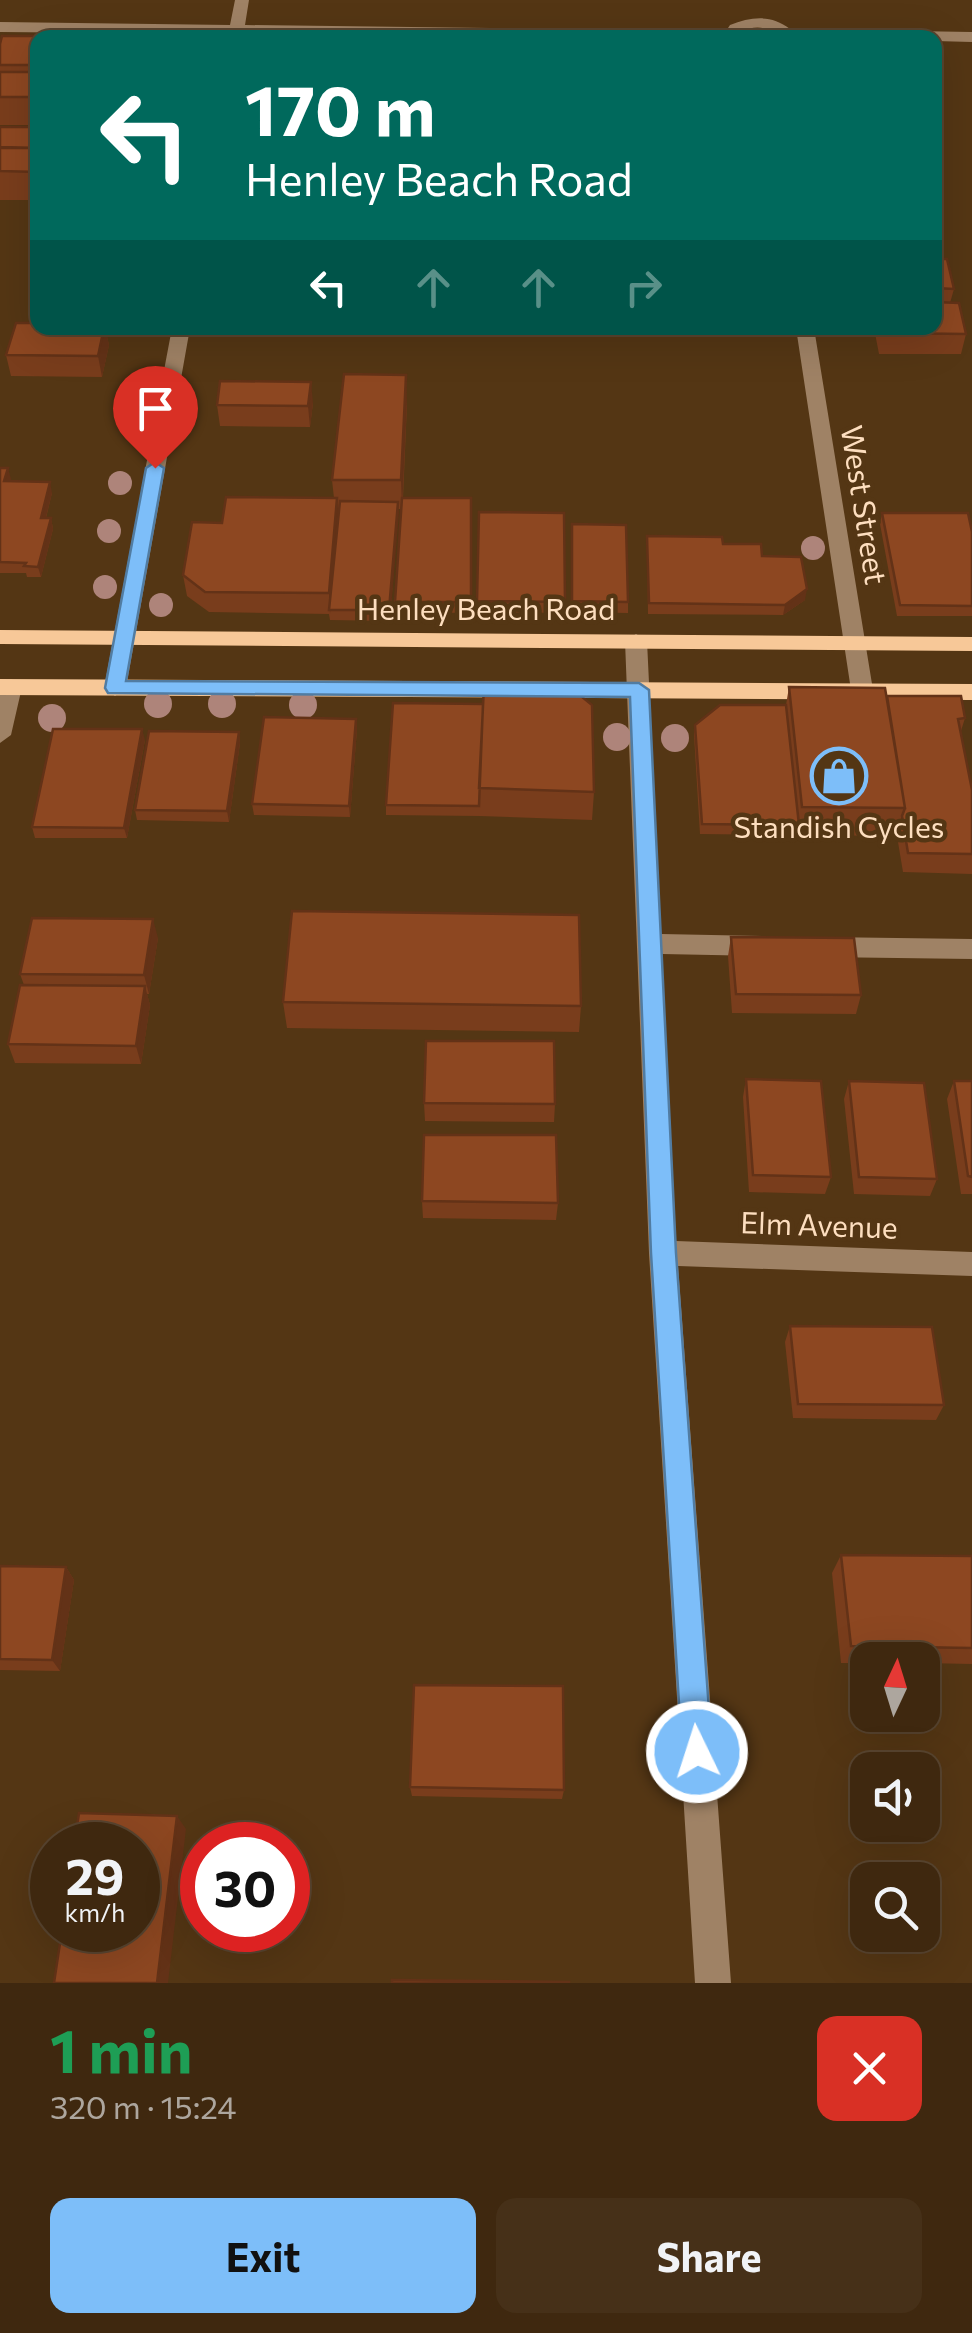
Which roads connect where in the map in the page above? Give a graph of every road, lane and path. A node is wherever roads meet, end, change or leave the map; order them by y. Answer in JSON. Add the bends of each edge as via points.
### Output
{"nodes":[{"id":1,"x":242,"y":0,"type":"edge"},
{"id":2,"x":755,"y":0,"type":"edge"},
{"id":3,"x":759,"y":22,"type":"junction"},
{"id":4,"x":0,"y":27,"type":"edge"},
{"id":5,"x":142,"y":30,"type":"edge"},
{"id":6,"x":236,"y":30,"type":"edge"},
{"id":7,"x":736,"y":30,"type":"edge"},
{"id":8,"x":781,"y":30,"type":"edge"},
{"id":9,"x":942,"y":37,"type":"edge"},
{"id":10,"x":972,"y":37,"type":"edge"},
{"id":11,"x":180,"y":335,"type":"edge"},
{"id":12,"x":806,"y":335,"type":"edge"},
{"id":13,"x":0,"y":637,"type":"edge"},
{"id":14,"x":124,"y":638,"type":"junction"},
{"id":15,"x":636,"y":642,"type":"junction"},
{"id":16,"x":854,"y":643,"type":"junction"},
{"id":17,"x":972,"y":644,"type":"edge"},
{"id":18,"x":6,"y":687,"type":"edge"},
{"id":19,"x":115,"y":688,"type":"junction"},
{"id":20,"x":639,"y":690,"type":"junction"},
{"id":21,"x":862,"y":690,"type":"junction"},
{"id":22,"x":972,"y":692,"type":"edge"},
{"id":23,"x":0,"y":735,"type":"edge"},
{"id":24,"x":650,"y":944,"type":"junction"},
{"id":25,"x":972,"y":949,"type":"edge"},
{"id":26,"x":663,"y":1253,"type":"junction"},
{"id":27,"x":972,"y":1264,"type":"edge"},
{"id":28,"x":712,"y":1983,"type":"edge"}],
"edges":[{"from":1,"to":6,"type":"street"},
{"from":2,"to":3,"type":"street"},
{"from":3,"to":7,"type":"street"},
{"from":3,"to":8,"type":"street"},
{"from":4,"to":5,"type":"street"},
{"from":9,"to":10,"type":"street"},
{"from":11,"to":14,"type":"street"},
{"from":12,"to":16,"type":"street","name":"West Street"},
{"from":13,"to":14,"type":"main road","name":"Henley Beach Road"},
{"from":14,"to":15,"type":"main road","name":"Henley Beach Road"},
{"from":14,"to":19,"type":"street"},
{"from":15,"to":16,"type":"main road","name":"Henley Beach Road"},
{"from":15,"to":20,"type":"street"},
{"from":16,"to":17,"type":"main road","name":"Henley Beach Road"},
{"from":16,"to":21,"type":"street","name":"West Street"},
{"from":18,"to":19,"type":"main road"},
{"from":18,"to":23,"type":"street"},
{"from":19,"to":20,"type":"main road"},
{"from":20,"to":21,"type":"main road"},
{"from":20,"to":24,"type":"street"},
{"from":21,"to":22,"type":"main road"},
{"from":24,"to":25,"type":"street"},
{"from":24,"to":26,"type":"street"},
{"from":26,"to":27,"type":"street","name":"Elm Avenue"},
{"from":26,"to":28,"type":"street"}]}
